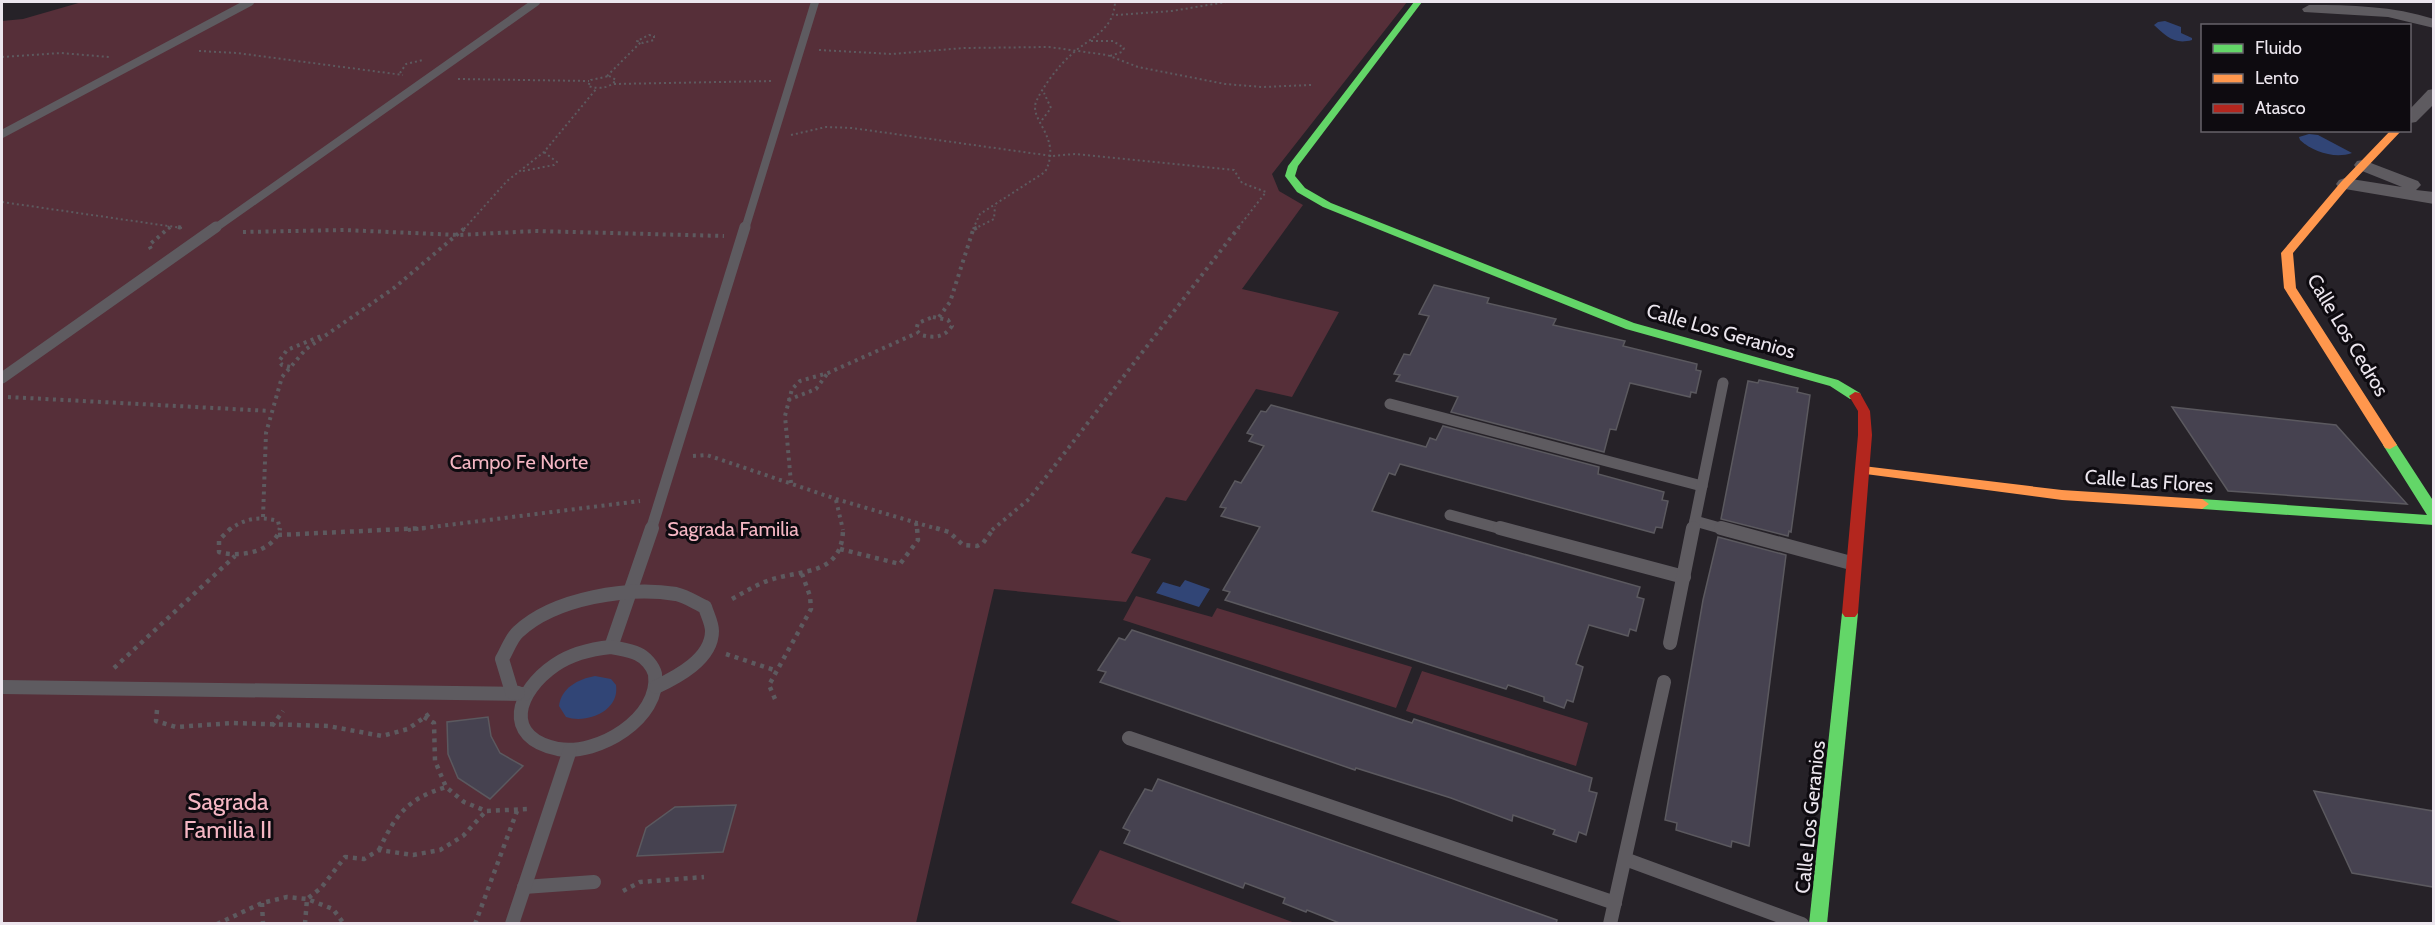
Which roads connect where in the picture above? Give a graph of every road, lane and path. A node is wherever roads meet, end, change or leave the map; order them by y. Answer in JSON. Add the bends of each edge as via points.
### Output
{"nodes":[{"id":1,"x":250,"y":2,"type":"edge"},
{"id":2,"x":536,"y":2,"type":"edge"},
{"id":3,"x":815,"y":2,"type":"edge"},
{"id":4,"x":1115,"y":2,"type":"edge"},
{"id":5,"x":1226,"y":2,"type":"edge"},
{"id":6,"x":1418,"y":2,"type":"edge"},
{"id":7,"x":2309,"y":9,"type":"dead end"},
{"id":8,"x":1116,"y":15,"type":"junction"},
{"id":9,"x":2433,"y":24,"type":"edge"},
{"id":10,"x":1090,"y":40,"type":"junction"},
{"id":11,"x":641,"y":42,"type":"junction"},
{"id":12,"x":161,"y":49,"type":"junction"},
{"id":13,"x":801,"y":50,"type":"junction"},
{"id":14,"x":1076,"y":50,"type":"junction"},
{"id":15,"x":1109,"y":56,"type":"junction"},
{"id":16,"x":2,"y":57,"type":"edge"},
{"id":17,"x":136,"y":62,"type":"junction"},
{"id":18,"x":607,"y":76,"type":"junction"},
{"id":19,"x":427,"y":78,"type":"junction"},
{"id":20,"x":791,"y":80,"type":"junction"},
{"id":21,"x":589,"y":81,"type":"junction"},
{"id":22,"x":614,"y":84,"type":"junction"},
{"id":23,"x":1311,"y":85,"type":"dead end"},
{"id":24,"x":597,"y":88,"type":"junction"},
{"id":25,"x":1044,"y":93,"type":"junction"},
{"id":26,"x":2433,"y":94,"type":"edge"},
{"id":27,"x":2411,"y":116,"type":"edge"},
{"id":28,"x":1042,"y":120,"type":"junction"},
{"id":29,"x":2395,"y":132,"type":"edge"},
{"id":30,"x":2,"y":134,"type":"edge"},
{"id":31,"x":773,"y":140,"type":"junction"},
{"id":32,"x":544,"y":152,"type":"junction"},
{"id":33,"x":1052,"y":156,"type":"junction"},
{"id":34,"x":2363,"y":165,"type":"junction"},
{"id":35,"x":521,"y":172,"type":"junction"},
{"id":36,"x":2345,"y":184,"type":"junction"},
{"id":37,"x":2433,"y":196,"type":"edge"},
{"id":38,"x":2,"y":202,"type":"edge"},
{"id":39,"x":995,"y":206,"type":"junction"},
{"id":40,"x":974,"y":229,"type":"junction"},
{"id":41,"x":208,"y":232,"type":"junction"},
{"id":42,"x":459,"y":235,"type":"junction"},
{"id":43,"x":743,"y":237,"type":"junction"},
{"id":44,"x":939,"y":317,"type":"junction"},
{"id":45,"x":918,"y":333,"type":"junction"},
{"id":46,"x":324,"y":335,"type":"junction"},
{"id":47,"x":290,"y":367,"type":"junction"},
{"id":48,"x":828,"y":373,"type":"junction"},
{"id":49,"x":2,"y":378,"type":"edge"},
{"id":50,"x":1723,"y":383,"type":"dead end"},
{"id":51,"x":2,"y":397,"type":"edge"},
{"id":52,"x":788,"y":400,"type":"junction"},
{"id":53,"x":1390,"y":404,"type":"dead end"},
{"id":54,"x":271,"y":411,"type":"junction"},
{"id":55,"x":674,"y":457,"type":"junction"},
{"id":56,"x":1863,"y":470,"type":"junction"},
{"id":57,"x":791,"y":483,"type":"junction"},
{"id":58,"x":1702,"y":486,"type":"junction"},
{"id":59,"x":662,"y":498,"type":"junction"},
{"id":60,"x":836,"y":499,"type":"junction"},
{"id":61,"x":2433,"y":514,"type":"edge"},
{"id":62,"x":1450,"y":515,"type":"dead end"},
{"id":63,"x":263,"y":517,"type":"junction"},
{"id":64,"x":1695,"y":520,"type":"junction"},
{"id":65,"x":2433,"y":520,"type":"edge"},
{"id":66,"x":916,"y":522,"type":"junction"},
{"id":67,"x":278,"y":535,"type":"junction"},
{"id":68,"x":840,"y":549,"type":"junction"},
{"id":69,"x":234,"y":556,"type":"junction"},
{"id":70,"x":1855,"y":564,"type":"junction"},
{"id":71,"x":802,"y":574,"type":"junction"},
{"id":72,"x":1684,"y":578,"type":"junction"},
{"id":73,"x":630,"y":591,"type":"junction"},
{"id":74,"x":732,"y":600,"type":"dead end"},
{"id":75,"x":1670,"y":643,"type":"dead end"},
{"id":76,"x":611,"y":647,"type":"junction"},
{"id":77,"x":724,"y":654,"type":"dead end"},
{"id":78,"x":777,"y":671,"type":"junction"},
{"id":79,"x":1665,"y":682,"type":"dead end"},
{"id":80,"x":2,"y":687,"type":"edge"},
{"id":81,"x":93,"y":687,"type":"junction"},
{"id":82,"x":656,"y":687,"type":"junction"},
{"id":83,"x":159,"y":688,"type":"junction"},
{"id":84,"x":457,"y":693,"type":"junction"},
{"id":85,"x":525,"y":694,"type":"junction"},
{"id":86,"x":775,"y":699,"type":"dead end"},
{"id":87,"x":424,"y":717,"type":"junction"},
{"id":88,"x":1129,"y":738,"type":"dead end"},
{"id":89,"x":570,"y":750,"type":"junction"},
{"id":90,"x":446,"y":787,"type":"junction"},
{"id":91,"x":551,"y":806,"type":"junction"},
{"id":92,"x":486,"y":811,"type":"junction"},
{"id":93,"x":517,"y":811,"type":"junction"},
{"id":94,"x":379,"y":850,"type":"junction"},
{"id":95,"x":1625,"y":859,"type":"junction"},
{"id":96,"x":704,"y":877,"type":"dead end"},
{"id":97,"x":594,"y":882,"type":"dead end"},
{"id":98,"x":524,"y":887,"type":"junction"},
{"id":99,"x":623,"y":891,"type":"dead end"},
{"id":100,"x":307,"y":898,"type":"junction"},
{"id":101,"x":262,"y":903,"type":"junction"},
{"id":102,"x":1615,"y":903,"type":"junction"},
{"id":103,"x":217,"y":924,"type":"edge"},
{"id":104,"x":262,"y":924,"type":"edge"},
{"id":105,"x":305,"y":924,"type":"edge"},
{"id":106,"x":344,"y":924,"type":"edge"},
{"id":107,"x":475,"y":924,"type":"edge"},
{"id":108,"x":512,"y":924,"type":"edge"},
{"id":109,"x":1610,"y":924,"type":"edge"},
{"id":110,"x":1802,"y":924,"type":"edge"},
{"id":111,"x":1818,"y":924,"type":"edge"}],
"edges":[{"from":1,"to":12,"type":"lane"},
{"from":2,"to":19,"type":"lane"},
{"from":3,"to":13,"type":"lane"},
{"from":4,"to":8,"type":"path"},
{"from":5,"to":8,"type":"path"},
{"from":6,"to":56,"type":"street","name":"Calle Los Geranios","via":[[1293,166],[1290,176],[1295,186],[1327,205],[1612,319],[1851,392],[1864,411]]},
{"from":7,"to":9,"type":"street","via":[[2380,11]]},
{"from":8,"to":10,"type":"path"},
{"from":10,"to":14,"type":"path"},
{"from":10,"to":15,"type":"path","via":[[1110,40],[1124,48]]},
{"from":11,"to":11,"type":"path","via":[[637,40],[641,37],[655,38]]},
{"from":11,"to":18,"type":"path"},
{"from":12,"to":17,"type":"lane"},
{"from":12,"to":19,"type":"path","via":[[248,55]]},
{"from":13,"to":14,"type":"path","via":[[892,54],[1007,46]]},
{"from":13,"to":20,"type":"lane"},
{"from":14,"to":15,"type":"path"},
{"from":14,"to":25,"type":"path"},
{"from":15,"to":23,"type":"path","via":[[1138,67],[1225,84]]},
{"from":16,"to":17,"type":"path","via":[[61,52]]},
{"from":17,"to":30,"type":"lane"},
{"from":18,"to":21,"type":"path"},
{"from":18,"to":22,"type":"path","via":[[615,78]]},
{"from":19,"to":21,"type":"path"},
{"from":19,"to":41,"type":"lane"},
{"from":20,"to":22,"type":"path"},
{"from":20,"to":31,"type":"lane"},
{"from":21,"to":24,"type":"path","via":[[588,86]]},
{"from":22,"to":24,"type":"path"},
{"from":24,"to":32,"type":"path"},
{"from":25,"to":28,"type":"path","via":[[1035,108]]},
{"from":25,"to":28,"type":"path","via":[[1051,108]]},
{"from":26,"to":27,"type":"street"},
{"from":28,"to":33,"type":"path"},
{"from":29,"to":34,"type":"street","name":"Calle Los Cedros"},
{"from":31,"to":33,"type":"path","via":[[816,129],[852,128]]},
{"from":31,"to":43,"type":"lane"},
{"from":32,"to":35,"type":"path"},
{"from":32,"to":35,"type":"path","via":[[557,162]]},
{"from":33,"to":39,"type":"path","via":[[1046,172]]},
{"from":33,"to":66,"type":"path","via":[[1075,154],[1234,170],[1242,183],[1266,192],[1029,499],[992,530],[983,543],[970,547],[949,532]]},
{"from":34,"to":36,"type":"street","name":"Calle Los Cedros"},
{"from":34,"to":37,"type":"street"},
{"from":35,"to":42,"type":"path","via":[[507,181]]},
{"from":36,"to":37,"type":"street"},
{"from":36,"to":61,"type":"street","name":"Calle Los Cedros","via":[[2287,253],[2290,288]]},
{"from":38,"to":41,"type":"path"},
{"from":39,"to":40,"type":"path","via":[[980,214]]},
{"from":39,"to":40,"type":"path","via":[[994,221]]},
{"from":40,"to":44,"type":"path","via":[[950,302]]},
{"from":41,"to":42,"type":"path","via":[[344,230]]},
{"from":41,"to":49,"type":"lane"},
{"from":42,"to":43,"type":"path","via":[[535,231]]},
{"from":42,"to":46,"type":"path","via":[[394,288]]},
{"from":43,"to":55,"type":"lane"},
{"from":44,"to":45,"type":"path","via":[[922,320],[916,326]]},
{"from":44,"to":45,"type":"path","via":[[951,322],[948,332],[932,338]]},
{"from":45,"to":48,"type":"path"},
{"from":46,"to":47,"type":"path"},
{"from":46,"to":47,"type":"path","via":[[287,350],[279,361]]},
{"from":47,"to":54,"type":"path","via":[[282,377]]},
{"from":48,"to":52,"type":"path","via":[[816,389]]},
{"from":48,"to":52,"type":"path","via":[[800,381]]},
{"from":50,"to":58,"type":"lane"},
{"from":51,"to":54,"type":"path"},
{"from":52,"to":57,"type":"path","via":[[785,416]]},
{"from":53,"to":58,"type":"lane"},
{"from":54,"to":63,"type":"path","via":[[266,433]]},
{"from":55,"to":57,"type":"path","via":[[707,455]]},
{"from":55,"to":59,"type":"lane"},
{"from":56,"to":65,"type":"street","name":"Calle Las Flores","via":[[2062,495]]},
{"from":56,"to":70,"type":"street","name":"Calle Los Geranios"},
{"from":57,"to":60,"type":"path"},
{"from":58,"to":64,"type":"lane"},
{"from":59,"to":67,"type":"path","via":[[492,522]]},
{"from":59,"to":73,"type":"lane"},
{"from":60,"to":66,"type":"path"},
{"from":60,"to":68,"type":"path","via":[[844,518],[845,539]]},
{"from":62,"to":72,"type":"lane"},
{"from":63,"to":67,"type":"path","via":[[278,521]]},
{"from":63,"to":69,"type":"path","via":[[242,522],[224,533],[219,540],[219,552]]},
{"from":64,"to":70,"type":"lane"},
{"from":64,"to":72,"type":"lane"},
{"from":66,"to":68,"type":"path","via":[[918,540],[900,564]]},
{"from":67,"to":69,"type":"path","via":[[262,548]]},
{"from":68,"to":71,"type":"path","via":[[832,562]]},
{"from":69,"to":81,"type":"path"},
{"from":70,"to":111,"type":"street","name":"Calle Los Geranios"},
{"from":71,"to":74,"type":"path","via":[[770,580]]},
{"from":71,"to":78,"type":"path","via":[[811,609]]},
{"from":72,"to":75,"type":"lane"},
{"from":73,"to":76,"type":"lane"},
{"from":73,"to":82,"type":"lane","via":[[681,594],[697,600],[709,612],[709,644],[697,661],[679,676]]},
{"from":73,"to":85,"type":"lane","via":[[573,601],[537,617],[519,631],[501,664],[503,679],[512,692]]},
{"from":76,"to":82,"type":"lane","via":[[638,652],[648,660],[656,672]]},
{"from":76,"to":85,"type":"lane","via":[[574,655],[554,665]]},
{"from":77,"to":78,"type":"path"},
{"from":78,"to":86,"type":"path","via":[[769,685]]},
{"from":79,"to":95,"type":"lane"},
{"from":80,"to":81,"type":"lane"},
{"from":81,"to":83,"type":"lane"},
{"from":82,"to":89,"type":"lane","via":[[650,705],[617,736]]},
{"from":83,"to":84,"type":"lane"},
{"from":83,"to":87,"type":"path","via":[[156,721],[176,727],[233,723],[328,726],[382,736],[408,729]]},
{"from":84,"to":85,"type":"lane"},
{"from":84,"to":87,"type":"path"},
{"from":85,"to":89,"type":"lane","via":[[519,711],[521,727],[531,740],[548,748]]},
{"from":87,"to":90,"type":"path","via":[[434,723],[435,761]]},
{"from":88,"to":102,"type":"lane"},
{"from":89,"to":91,"type":"lane"},
{"from":90,"to":92,"type":"path","via":[[464,802]]},
{"from":90,"to":94,"type":"path","via":[[424,792],[405,805]]},
{"from":91,"to":93,"type":"path"},
{"from":91,"to":98,"type":"lane"},
{"from":92,"to":93,"type":"path"},
{"from":92,"to":94,"type":"path","via":[[451,847],[401,855]]},
{"from":93,"to":107,"type":"path"},
{"from":94,"to":100,"type":"path","via":[[364,859],[345,857],[321,888]]},
{"from":95,"to":102,"type":"lane"},
{"from":95,"to":110,"type":"lane"},
{"from":96,"to":99,"type":"path","via":[[640,882]]},
{"from":97,"to":98,"type":"lane"},
{"from":98,"to":108,"type":"lane"},
{"from":100,"to":101,"type":"path","via":[[287,897]]},
{"from":100,"to":105,"type":"path"},
{"from":100,"to":106,"type":"path","via":[[333,909]]},
{"from":101,"to":103,"type":"path"},
{"from":101,"to":104,"type":"path"},
{"from":102,"to":109,"type":"lane"}]}
